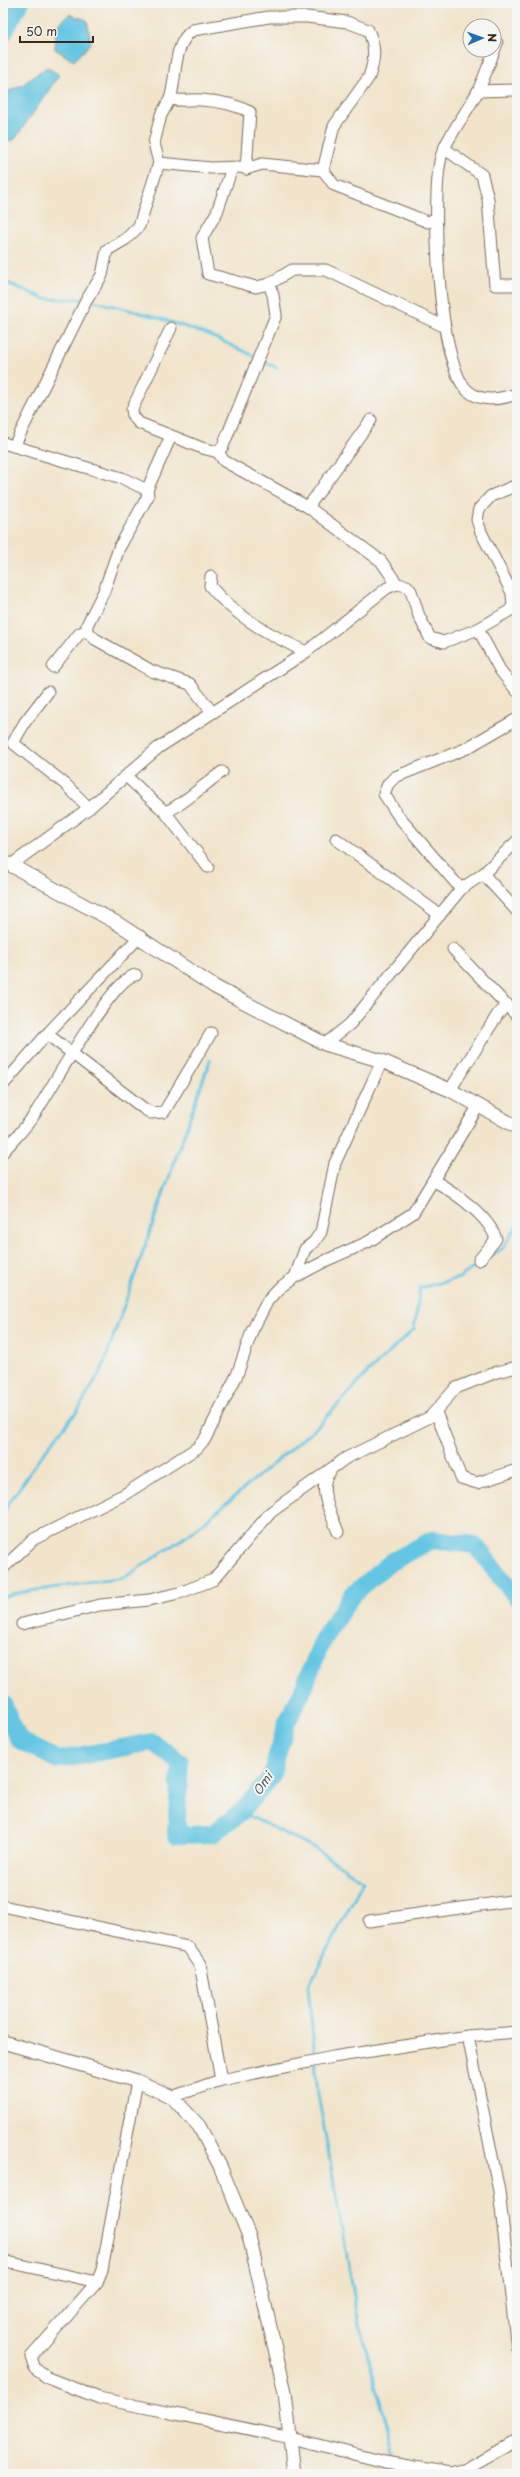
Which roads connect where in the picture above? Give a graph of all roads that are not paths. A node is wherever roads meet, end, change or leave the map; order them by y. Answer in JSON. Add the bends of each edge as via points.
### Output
{"nodes":[{"id":1,"x":491,"y":58,"type":"edge"},
{"id":2,"x":517,"y":90,"type":"edge"},
{"id":3,"x":478,"y":91,"type":"junction"},
{"id":4,"x":170,"y":99,"type":"junction"},
{"id":5,"x":445,"y":149,"type":"junction"},
{"id":6,"x":159,"y":163,"type":"junction"},
{"id":7,"x":232,"y":168,"type":"junction"},
{"id":8,"x":246,"y":169,"type":"junction"},
{"id":9,"x":323,"y":170,"type":"junction"},
{"id":10,"x":435,"y":218,"type":"junction"},
{"id":11,"x":269,"y":284,"type":"junction"},
{"id":12,"x":517,"y":284,"type":"edge"},
{"id":13,"x":444,"y":326,"type":"junction"},
{"id":14,"x":171,"y":328,"type":"dead end"},
{"id":15,"x":517,"y":394,"type":"edge"},
{"id":16,"x":371,"y":420,"type":"dead end"},
{"id":17,"x":171,"y":436,"type":"junction"},
{"id":18,"x":8,"y":444,"type":"edge"},
{"id":19,"x":218,"y":452,"type":"junction"},
{"id":20,"x":517,"y":485,"type":"edge"},
{"id":21,"x":147,"y":490,"type":"junction"},
{"id":22,"x":308,"y":507,"type":"junction"},
{"id":23,"x":211,"y":576,"type":"dead end"},
{"id":24,"x":397,"y":584,"type":"junction"},
{"id":25,"x":478,"y":630,"type":"junction"},
{"id":26,"x":87,"y":631,"type":"junction"},
{"id":27,"x":306,"y":652,"type":"junction"},
{"id":28,"x":53,"y":667,"type":"dead end"},
{"id":29,"x":517,"y":691,"type":"edge"},
{"id":30,"x":48,"y":692,"type":"dead end"},
{"id":31,"x":212,"y":712,"type":"junction"},
{"id":32,"x":517,"y":719,"type":"edge"},
{"id":33,"x":222,"y":772,"type":"dead end"},
{"id":34,"x":127,"y":777,"type":"junction"},
{"id":35,"x":89,"y":808,"type":"junction"},
{"id":36,"x":165,"y":812,"type":"junction"},
{"id":37,"x":336,"y":839,"type":"dead end"},
{"id":38,"x":517,"y":841,"type":"edge"},
{"id":39,"x":7,"y":863,"type":"edge"},
{"id":40,"x":208,"y":867,"type":"dead end"},
{"id":41,"x":483,"y":874,"type":"junction"},
{"id":42,"x":461,"y":889,"type":"junction"},
{"id":43,"x":517,"y":911,"type":"edge"},
{"id":44,"x":440,"y":915,"type":"junction"},
{"id":45,"x":140,"y":936,"type":"junction"},
{"id":46,"x":453,"y":949,"type":"dead end"},
{"id":47,"x":136,"y":975,"type":"dead end"},
{"id":48,"x":507,"y":1004,"type":"junction"},
{"id":49,"x":517,"y":1016,"type":"edge"},
{"id":50,"x":210,"y":1033,"type":"dead end"},
{"id":51,"x":47,"y":1034,"type":"junction"},
{"id":52,"x":325,"y":1044,"type":"junction"},
{"id":53,"x":70,"y":1053,"type":"junction"},
{"id":54,"x":382,"y":1061,"type":"junction"},
{"id":55,"x":3,"y":1085,"type":"edge"},
{"id":56,"x":450,"y":1090,"type":"junction"},
{"id":57,"x":479,"y":1105,"type":"junction"},
{"id":58,"x":517,"y":1127,"type":"edge"},
{"id":59,"x":3,"y":1152,"type":"edge"},
{"id":60,"x":433,"y":1180,"type":"junction"},
{"id":61,"x":479,"y":1260,"type":"dead end"},
{"id":62,"x":295,"y":1277,"type":"junction"},
{"id":63,"x":517,"y":1366,"type":"edge"},
{"id":64,"x":436,"y":1412,"type":"junction"},
{"id":65,"x":333,"y":1468,"type":"junction"},
{"id":66,"x":517,"y":1470,"type":"edge"},
{"id":67,"x":338,"y":1532,"type":"dead end"},
{"id":68,"x":3,"y":1568,"type":"edge"},
{"id":69,"x":22,"y":1624,"type":"dead end"},
{"id":70,"x":517,"y":1900,"type":"edge"},
{"id":71,"x":3,"y":1906,"type":"edge"},
{"id":72,"x":369,"y":1921,"type":"dead end"},
{"id":73,"x":517,"y":2032,"type":"edge"},
{"id":74,"x":468,"y":2036,"type":"junction"},
{"id":75,"x":3,"y":2042,"type":"edge"},
{"id":76,"x":221,"y":2080,"type":"junction"},
{"id":77,"x":137,"y":2081,"type":"junction"},
{"id":78,"x":172,"y":2097,"type":"junction"},
{"id":79,"x":3,"y":2261,"type":"edge"},
{"id":80,"x":97,"y":2282,"type":"junction"},
{"id":81,"x":517,"y":2349,"type":"edge"},
{"id":82,"x":291,"y":2438,"type":"junction"},
{"id":83,"x":517,"y":2440,"type":"edge"},
{"id":84,"x":450,"y":2473,"type":"edge"},
{"id":85,"x":294,"y":2474,"type":"edge"}],
"edges":[{"from":1,"to":3,"type":"street"},
{"from":2,"to":3,"type":"street"},
{"from":3,"to":5,"type":"street"},
{"from":4,"to":6,"type":"street","via":[[161,115],[154,143]]},
{"from":4,"to":8,"type":"street","via":[[182,102],[200,100],[238,106],[250,112]]},
{"from":4,"to":9,"type":"street","via":[[179,55],[185,38],[193,30],[269,17],[306,17],[346,22],[368,30],[374,43],[372,69],[334,126]]},
{"from":5,"to":10,"type":"street","via":[[441,156],[437,182]]},
{"from":5,"to":12,"type":"street","via":[[482,175],[488,199],[495,284]]},
{"from":6,"to":7,"type":"street"},
{"from":6,"to":18,"type":"street","via":[[139,226],[126,239],[107,250],[102,275]]},
{"from":7,"to":8,"type":"street"},
{"from":7,"to":11,"type":"street","via":[[217,212],[202,238],[208,274],[241,284]]},
{"from":8,"to":9,"type":"street","via":[[262,164]]},
{"from":9,"to":10,"type":"street","via":[[334,185],[348,191],[428,222]]},
{"from":10,"to":13,"type":"street"},
{"from":11,"to":13,"type":"street","via":[[292,270],[326,270]]},
{"from":11,"to":19,"type":"street","via":[[276,315],[223,446]]},
{"from":13,"to":15,"type":"street","via":[[457,371],[467,390],[476,396],[490,399]]},
{"from":14,"to":17,"type":"street","via":[[132,409],[133,416],[139,423]]},
{"from":16,"to":22,"type":"street"},
{"from":17,"to":19,"type":"street"},
{"from":17,"to":21,"type":"street"},
{"from":18,"to":21,"type":"street","via":[[122,478]]},
{"from":19,"to":22,"type":"street","via":[[232,467]]},
{"from":20,"to":25,"type":"street","via":[[491,496],[479,509],[477,520],[480,532],[512,593],[513,606]]},
{"from":21,"to":26,"type":"street","via":[[148,496],[119,548],[104,591],[87,625]]},
{"from":22,"to":24,"type":"street","via":[[381,561]]},
{"from":23,"to":27,"type":"street","via":[[210,586],[220,599],[244,620]]},
{"from":24,"to":25,"type":"street","via":[[407,586],[411,591],[430,638],[444,642]]},
{"from":24,"to":27,"type":"street","via":[[387,588]]},
{"from":25,"to":29,"type":"street","via":[[500,670]]},
{"from":26,"to":28,"type":"street","via":[[80,633]]},
{"from":26,"to":31,"type":"street","via":[[95,639],[152,672],[190,684]]},
{"from":27,"to":31,"type":"street"},
{"from":30,"to":35,"type":"street","via":[[13,743],[65,784]]},
{"from":31,"to":34,"type":"street","via":[[158,748]]},
{"from":32,"to":42,"type":"street","via":[[465,749],[395,777],[388,784],[384,794],[399,817]]},
{"from":33,"to":36,"type":"street","via":[[175,809]]},
{"from":34,"to":35,"type":"street"},
{"from":34,"to":36,"type":"street"},
{"from":35,"to":39,"type":"street"},
{"from":36,"to":40,"type":"street"},
{"from":37,"to":44,"type":"street"},
{"from":38,"to":41,"type":"street"},
{"from":39,"to":45,"type":"street"},
{"from":41,"to":42,"type":"street"},
{"from":41,"to":43,"type":"street"},
{"from":42,"to":44,"type":"street"},
{"from":44,"to":52,"type":"street","via":[[350,1024]]},
{"from":45,"to":51,"type":"street"},
{"from":45,"to":52,"type":"street","via":[[215,987]]},
{"from":46,"to":48,"type":"street"},
{"from":47,"to":53,"type":"street","via":[[129,977],[117,990]]},
{"from":48,"to":49,"type":"street"},
{"from":48,"to":56,"type":"street"},
{"from":50,"to":53,"type":"street","via":[[164,1112],[156,1114],[142,1108]]},
{"from":51,"to":53,"type":"street"},
{"from":51,"to":55,"type":"street"},
{"from":52,"to":54,"type":"street"},
{"from":53,"to":59,"type":"street","via":[[36,1113]]},
{"from":54,"to":56,"type":"street"},
{"from":54,"to":62,"type":"street","via":[[335,1163],[321,1232],[305,1249]]},
{"from":56,"to":57,"type":"street"},
{"from":57,"to":58,"type":"street"},
{"from":57,"to":60,"type":"street"},
{"from":60,"to":61,"type":"street","via":[[454,1192],[493,1229],[496,1239]]},
{"from":60,"to":62,"type":"street","via":[[422,1201],[403,1221],[368,1242]]},
{"from":62,"to":68,"type":"street","via":[[268,1300],[252,1331],[237,1375],[205,1439],[197,1448],[125,1494],[34,1539]]},
{"from":63,"to":64,"type":"street","via":[[456,1388]]},
{"from":64,"to":65,"type":"street","via":[[346,1458]]},
{"from":64,"to":66,"type":"street","via":[[461,1478],[477,1483]]},
{"from":65,"to":67,"type":"street","via":[[325,1477],[324,1492]]},
{"from":65,"to":69,"type":"street","via":[[271,1512],[213,1580],[179,1593],[148,1600],[100,1605]]},
{"from":70,"to":72,"type":"street"},
{"from":71,"to":76,"type":"street","via":[[188,1947],[200,1964]]},
{"from":73,"to":74,"type":"street"},
{"from":74,"to":76,"type":"street","via":[[333,2057]]},
{"from":74,"to":81,"type":"street","via":[[499,2191]]},
{"from":75,"to":77,"type":"street"},
{"from":76,"to":78,"type":"street"},
{"from":77,"to":78,"type":"street"},
{"from":77,"to":80,"type":"street","via":[[102,2270]]},
{"from":78,"to":82,"type":"street","via":[[198,2126],[220,2166],[250,2236],[285,2392]]},
{"from":79,"to":80,"type":"street"},
{"from":80,"to":82,"type":"street","via":[[31,2357],[35,2369],[48,2378],[99,2398]]},
{"from":82,"to":84,"type":"street","via":[[385,2462]]},
{"from":82,"to":85,"type":"street"},
{"from":83,"to":84,"type":"street","via":[[466,2469]]}]}
